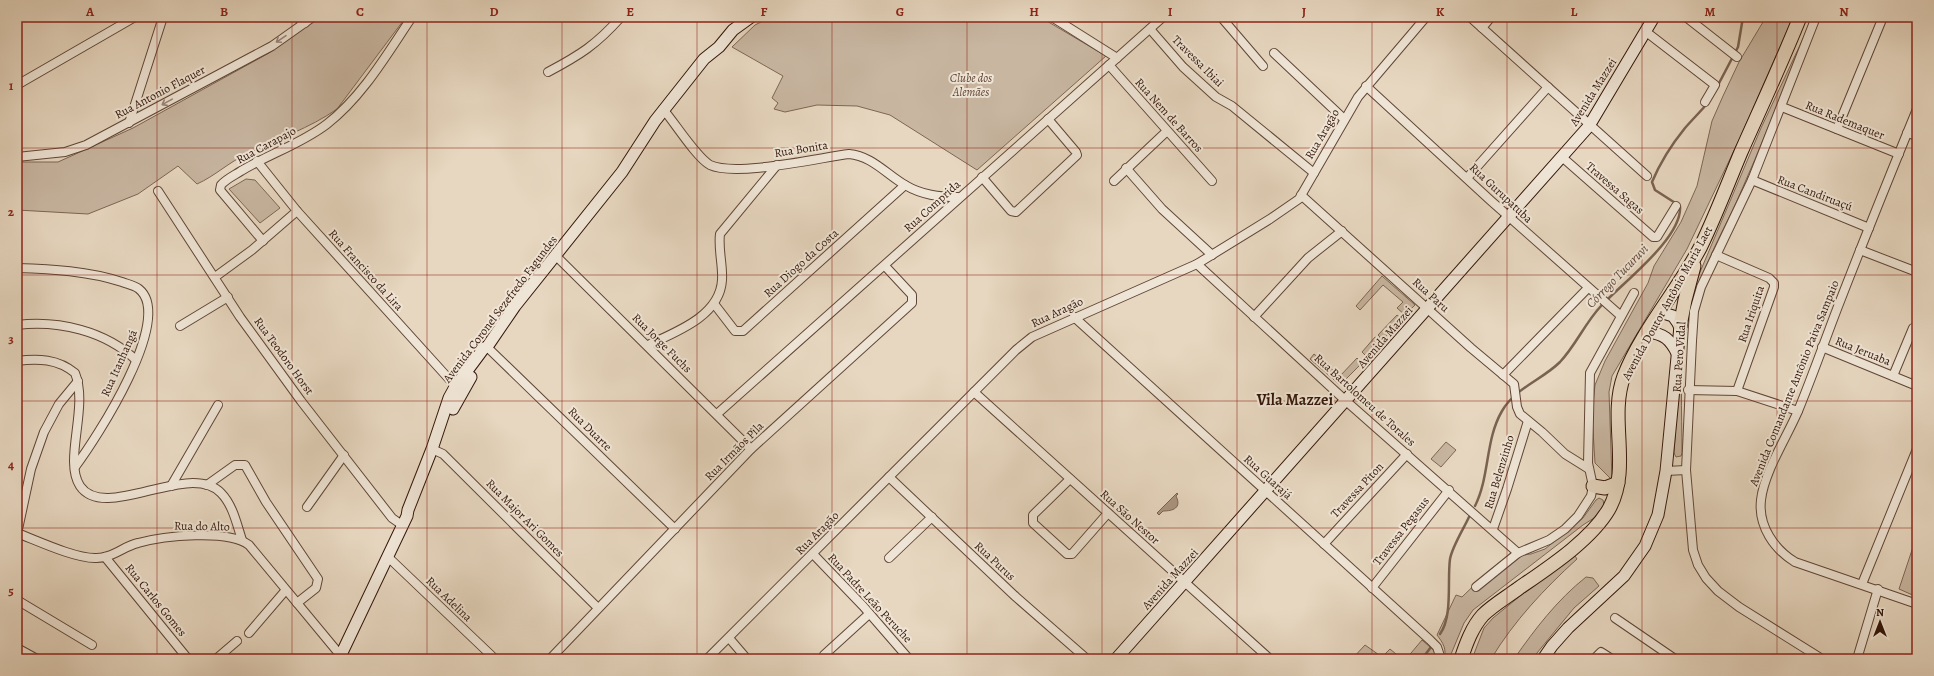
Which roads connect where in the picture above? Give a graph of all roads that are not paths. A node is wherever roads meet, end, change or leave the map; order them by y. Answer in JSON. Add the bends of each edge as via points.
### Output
{"nodes":[{"id":1,"x":135,"y":17,"type":"edge"},
{"id":2,"x":163,"y":17,"type":"edge"},
{"id":3,"x":297,"y":17,"type":"edge"},
{"id":4,"x":313,"y":17,"type":"edge"},
{"id":5,"x":412,"y":17,"type":"edge"},
{"id":6,"x":621,"y":17,"type":"edge"},
{"id":7,"x":751,"y":17,"type":"edge"},
{"id":8,"x":1052,"y":17,"type":"edge"},
{"id":9,"x":1163,"y":17,"type":"edge"},
{"id":10,"x":1221,"y":17,"type":"edge"},
{"id":11,"x":1426,"y":17,"type":"edge"},
{"id":12,"x":1470,"y":17,"type":"edge"},
{"id":13,"x":1491,"y":17,"type":"edge"},
{"id":14,"x":1654,"y":17,"type":"edge"},
{"id":15,"x":1686,"y":17,"type":"edge"},
{"id":16,"x":1800,"y":17,"type":"edge"},
{"id":17,"x":1816,"y":17,"type":"edge"},
{"id":18,"x":1883,"y":17,"type":"edge"},
{"id":19,"x":305,"y":23,"type":"junction"},
{"id":20,"x":1482,"y":28,"type":"junction"},
{"id":21,"x":1150,"y":29,"type":"junction"},
{"id":22,"x":1645,"y":31,"type":"junction"},
{"id":23,"x":1274,"y":52,"type":"dead end"},
{"id":24,"x":1737,"y":56,"type":"dead end"},
{"id":25,"x":1117,"y":58,"type":"junction"},
{"id":26,"x":1108,"y":65,"type":"junction"},
{"id":27,"x":1263,"y":66,"type":"dead end"},
{"id":28,"x":548,"y":72,"type":"dead end"},
{"id":29,"x":17,"y":85,"type":"edge"},
{"id":30,"x":1366,"y":86,"type":"junction"},
{"id":31,"x":1548,"y":87,"type":"junction"},
{"id":32,"x":1705,"y":102,"type":"dead end"},
{"id":33,"x":1782,"y":107,"type":"junction"},
{"id":34,"x":1917,"y":109,"type":"edge"},
{"id":35,"x":666,"y":111,"type":"junction"},
{"id":36,"x":1048,"y":119,"type":"junction"},
{"id":37,"x":1344,"y":119,"type":"junction"},
{"id":38,"x":129,"y":123,"type":"junction"},
{"id":39,"x":1589,"y":126,"type":"junction"},
{"id":40,"x":1837,"y":129,"type":"junction"},
{"id":41,"x":1167,"y":131,"type":"junction"},
{"id":42,"x":1907,"y":133,"type":"junction"},
{"id":43,"x":1917,"y":136,"type":"edge"},
{"id":44,"x":1899,"y":154,"type":"junction"},
{"id":45,"x":17,"y":157,"type":"edge"},
{"id":46,"x":1562,"y":157,"type":"junction"},
{"id":47,"x":257,"y":161,"type":"junction"},
{"id":48,"x":777,"y":164,"type":"junction"},
{"id":49,"x":1126,"y":168,"type":"junction"},
{"id":50,"x":1314,"y":173,"type":"junction"},
{"id":51,"x":1647,"y":176,"type":"dead end"},
{"id":52,"x":982,"y":178,"type":"junction"},
{"id":53,"x":1467,"y":178,"type":"junction"},
{"id":54,"x":1752,"y":180,"type":"junction"},
{"id":55,"x":1114,"y":181,"type":"dead end"},
{"id":56,"x":1212,"y":181,"type":"dead end"},
{"id":57,"x":905,"y":185,"type":"junction"},
{"id":58,"x":158,"y":191,"type":"dead end"},
{"id":59,"x":1301,"y":195,"type":"junction"},
{"id":60,"x":958,"y":198,"type":"junction"},
{"id":61,"x":1676,"y":206,"type":"dead end"},
{"id":62,"x":297,"y":211,"type":"junction"},
{"id":63,"x":1509,"y":217,"type":"junction"},
{"id":64,"x":1869,"y":228,"type":"junction"},
{"id":65,"x":1342,"y":231,"type":"junction"},
{"id":66,"x":263,"y":241,"type":"junction"},
{"id":67,"x":1700,"y":248,"type":"junction"},
{"id":68,"x":1860,"y":250,"type":"junction"},
{"id":69,"x":1212,"y":255,"type":"junction"},
{"id":70,"x":1716,"y":255,"type":"junction"},
{"id":71,"x":556,"y":256,"type":"junction"},
{"id":72,"x":1197,"y":264,"type":"junction"},
{"id":73,"x":885,"y":266,"type":"junction"},
{"id":74,"x":17,"y":268,"type":"edge"},
{"id":75,"x":1917,"y":272,"type":"edge"},
{"id":76,"x":215,"y":277,"type":"junction"},
{"id":77,"x":1588,"y":288,"type":"junction"},
{"id":78,"x":1634,"y":293,"type":"dead end"},
{"id":79,"x":228,"y":297,"type":"junction"},
{"id":80,"x":715,"y":305,"type":"junction"},
{"id":81,"x":1428,"y":308,"type":"junction"},
{"id":82,"x":1660,"y":312,"type":"junction"},
{"id":83,"x":1621,"y":316,"type":"junction"},
{"id":84,"x":1074,"y":317,"type":"junction"},
{"id":85,"x":1254,"y":317,"type":"junction"},
{"id":86,"x":17,"y":326,"type":"edge"},
{"id":87,"x":180,"y":326,"type":"dead end"},
{"id":88,"x":1680,"y":326,"type":"junction"},
{"id":89,"x":1913,"y":328,"type":"dead end"},
{"id":90,"x":1648,"y":332,"type":"junction"},
{"id":91,"x":648,"y":345,"type":"junction"},
{"id":92,"x":487,"y":347,"type":"junction"},
{"id":93,"x":1822,"y":347,"type":"junction"},
{"id":94,"x":1677,"y":353,"type":"junction"},
{"id":95,"x":136,"y":360,"type":"junction"},
{"id":96,"x":17,"y":361,"type":"edge"},
{"id":97,"x":1503,"y":375,"type":"junction"},
{"id":98,"x":1893,"y":376,"type":"junction"},
{"id":99,"x":78,"y":381,"type":"junction"},
{"id":100,"x":1917,"y":386,"type":"edge"},
{"id":101,"x":458,"y":389,"type":"junction"},
{"id":102,"x":1688,"y":390,"type":"junction"},
{"id":103,"x":1737,"y":391,"type":"junction"},
{"id":104,"x":974,"y":392,"type":"junction"},
{"id":105,"x":1346,"y":401,"type":"junction"},
{"id":106,"x":218,"y":404,"type":"dead end"},
{"id":107,"x":1798,"y":411,"type":"junction"},
{"id":108,"x":717,"y":414,"type":"junction"},
{"id":109,"x":1528,"y":421,"type":"junction"},
{"id":110,"x":751,"y":448,"type":"junction"},
{"id":111,"x":1917,"y":449,"type":"edge"},
{"id":112,"x":435,"y":451,"type":"junction"},
{"id":113,"x":1407,"y":454,"type":"junction"},
{"id":114,"x":344,"y":455,"type":"junction"},
{"id":115,"x":74,"y":468,"type":"junction"},
{"id":116,"x":1589,"y":469,"type":"junction"},
{"id":117,"x":1686,"y":470,"type":"junction"},
{"id":118,"x":1666,"y":472,"type":"junction"},
{"id":119,"x":889,"y":477,"type":"junction"},
{"id":120,"x":1070,"y":479,"type":"junction"},
{"id":121,"x":1618,"y":483,"type":"junction"},
{"id":122,"x":207,"y":485,"type":"junction"},
{"id":123,"x":171,"y":486,"type":"junction"},
{"id":124,"x":1449,"y":490,"type":"junction"},
{"id":125,"x":1266,"y":491,"type":"junction"},
{"id":126,"x":1592,"y":491,"type":"junction"},
{"id":127,"x":1612,"y":503,"type":"junction"},
{"id":128,"x":306,"y":507,"type":"dead end"},
{"id":129,"x":1108,"y":513,"type":"junction"},
{"id":130,"x":932,"y":517,"type":"junction"},
{"id":131,"x":405,"y":521,"type":"junction"},
{"id":132,"x":675,"y":529,"type":"junction"},
{"id":133,"x":1492,"y":529,"type":"junction"},
{"id":134,"x":17,"y":534,"type":"edge"},
{"id":135,"x":242,"y":540,"type":"junction"},
{"id":136,"x":1324,"y":544,"type":"junction"},
{"id":137,"x":1518,"y":553,"type":"junction"},
{"id":138,"x":813,"y":554,"type":"junction"},
{"id":139,"x":388,"y":556,"type":"junction"},
{"id":140,"x":105,"y":557,"type":"junction"},
{"id":141,"x":889,"y":558,"type":"dead end"},
{"id":142,"x":1185,"y":582,"type":"junction"},
{"id":143,"x":1862,"y":584,"type":"junction"},
{"id":144,"x":1476,"y":587,"type":"dead end"},
{"id":145,"x":1372,"y":588,"type":"junction"},
{"id":146,"x":1878,"y":589,"type":"junction"},
{"id":147,"x":285,"y":591,"type":"junction"},
{"id":148,"x":17,"y":600,"type":"edge"},
{"id":149,"x":297,"y":603,"type":"junction"},
{"id":150,"x":1917,"y":604,"type":"edge"},
{"id":151,"x":598,"y":608,"type":"junction"},
{"id":152,"x":869,"y":614,"type":"junction"},
{"id":153,"x":1615,"y":618,"type":"dead end"},
{"id":154,"x":249,"y":633,"type":"dead end"},
{"id":155,"x":728,"y":638,"type":"junction"},
{"id":156,"x":237,"y":641,"type":"dead end"},
{"id":157,"x":92,"y":646,"type":"dead end"},
{"id":158,"x":17,"y":648,"type":"edge"},
{"id":159,"x":824,"y":655,"type":"dead end"},
{"id":160,"x":1596,"y":656,"type":"dead end"},
{"id":161,"x":340,"y":658,"type":"edge"},
{"id":162,"x":37,"y":659,"type":"edge"},
{"id":163,"x":188,"y":659,"type":"edge"},
{"id":164,"x":216,"y":659,"type":"edge"},
{"id":165,"x":495,"y":659,"type":"edge"},
{"id":166,"x":550,"y":659,"type":"edge"},
{"id":167,"x":707,"y":659,"type":"edge"},
{"id":168,"x":747,"y":659,"type":"edge"},
{"id":169,"x":909,"y":659,"type":"edge"},
{"id":170,"x":1087,"y":659,"type":"edge"},
{"id":171,"x":1116,"y":659,"type":"edge"},
{"id":172,"x":1270,"y":659,"type":"edge"},
{"id":173,"x":1441,"y":659,"type":"edge"},
{"id":174,"x":1461,"y":659,"type":"edge"},
{"id":175,"x":1543,"y":659,"type":"edge"},
{"id":176,"x":1612,"y":659,"type":"edge"},
{"id":177,"x":1675,"y":659,"type":"edge"},
{"id":178,"x":1822,"y":659,"type":"edge"},
{"id":179,"x":1857,"y":659,"type":"edge"}],
"edges":[{"from":1,"to":29,"type":"street"},
{"from":2,"to":38,"type":"street"},
{"from":3,"to":19,"type":"street"},
{"from":4,"to":19,"type":"street","name":"Rua Antonio Flaquer"},
{"from":5,"to":47,"type":"street","name":"Rua Carapajo","via":[[370,77],[342,110],[304,139]]},
{"from":6,"to":28,"type":"street","via":[[588,50]]},
{"from":7,"to":35,"type":"street","name":"Avenida Coronel Sezefredo Fagundes","via":[[733,30],[719,47],[704,59]]},
{"from":8,"to":25,"type":"street"},
{"from":9,"to":21,"type":"street","name":"Rua Comprida"},
{"from":10,"to":27,"type":"street"},
{"from":11,"to":30,"type":"street","name":"Rua Aragão"},
{"from":12,"to":20,"type":"street"},
{"from":13,"to":20,"type":"street"},
{"from":14,"to":22,"type":"street","name":"Avenida Mazzei"},
{"from":15,"to":24,"type":"street"},
{"from":16,"to":67,"type":"main road","name":"Avenida Doutor Antônio Maria Laet"},
{"from":17,"to":33,"type":"street","name":"Rua Pero Vidal"},
{"from":18,"to":40,"type":"street"},
{"from":19,"to":38,"type":"street","name":"Rua Antonio Flaquer","one_way":true,"via":[[272,46]]},
{"from":20,"to":31,"type":"street"},
{"from":21,"to":25,"type":"street","name":"Rua Comprida"},
{"from":21,"to":50,"type":"street","name":"Travessa Ibiai","via":[[1216,97],[1232,106]]},
{"from":22,"to":32,"type":"street","via":[[1715,85]]},
{"from":22,"to":39,"type":"street","name":"Avenida Mazzei"},
{"from":23,"to":37,"type":"street"},
{"from":25,"to":26,"type":"street","name":"Rua Comprida"},
{"from":26,"to":36,"type":"street","name":"Rua Comprida"},
{"from":26,"to":41,"type":"street","name":"Rua Nem de Barros"},
{"from":30,"to":37,"type":"street","name":"Rua Aragão"},
{"from":30,"to":53,"type":"street","name":"Rua Gurupatuba"},
{"from":31,"to":39,"type":"street"},
{"from":31,"to":53,"type":"street"},
{"from":33,"to":40,"type":"street","name":"Rua Rademaquer"},
{"from":33,"to":54,"type":"street","name":"Rua Pero Vidal"},
{"from":34,"to":42,"type":"street","name":"Avenida Comandante Antônio Paiva Sampaio"},
{"from":35,"to":48,"type":"street","name":"Rua Bonita","via":[[696,152],[710,164],[726,169],[745,170]]},
{"from":35,"to":71,"type":"street","name":"Avenida Coronel Sezefredo Fagundes"},
{"from":36,"to":52,"type":"street","name":"Rua Comprida"},
{"from":36,"to":52,"type":"street","via":[[1076,154],[1016,212],[1011,211]]},
{"from":37,"to":50,"type":"street","name":"Rua Aragão"},
{"from":38,"to":45,"type":"street","name":"Rua Antonio Flaquer","via":[[86,145],[66,152]]},
{"from":39,"to":46,"type":"street","name":"Avenida Mazzei"},
{"from":39,"to":51,"type":"street"},
{"from":40,"to":44,"type":"street","name":"Rua Rademaquer"},
{"from":41,"to":49,"type":"street"},
{"from":41,"to":56,"type":"street","name":"Rua Nem de Barros"},
{"from":42,"to":43,"type":"street"},
{"from":42,"to":44,"type":"street","name":"Avenida Comandante Antônio Paiva Sampaio"},
{"from":44,"to":64,"type":"street","name":"Avenida Comandante Antônio Paiva Sampaio"},
{"from":46,"to":61,"type":"street","name":"Travessa Sagas","via":[[1653,237],[1657,237]]},
{"from":46,"to":63,"type":"street","name":"Avenida Mazzei"},
{"from":47,"to":62,"type":"street","name":"Rua Francisco da Lira"},
{"from":47,"to":66,"type":"street","name":"Rua Carapajo","via":[[223,182],[220,190]]},
{"from":48,"to":57,"type":"street","name":"Rua Bonita","via":[[849,154],[860,155],[876,163]]},
{"from":48,"to":80,"type":"street","via":[[720,234],[722,282]]},
{"from":49,"to":55,"type":"street"},
{"from":49,"to":69,"type":"street","via":[[1162,209]]},
{"from":50,"to":59,"type":"street","name":"Rua Aragão"},
{"from":52,"to":60,"type":"street","name":"Rua Comprida"},
{"from":53,"to":63,"type":"street","name":"Rua Gurupatuba"},
{"from":54,"to":64,"type":"street","name":"Rua Candiruaçú"},
{"from":54,"to":70,"type":"street","name":"Rua Pero Vidal"},
{"from":57,"to":60,"type":"street","name":"Rua Bonita","via":[[936,197]]},
{"from":57,"to":80,"type":"street","name":"Rua Diogo da Costa","via":[[743,331],[735,331]]},
{"from":58,"to":76,"type":"street","name":"Rua Teodoro Horst"},
{"from":59,"to":65,"type":"street","name":"Rua Paru"},
{"from":59,"to":69,"type":"street","name":"Rua Aragão","via":[[1270,219]]},
{"from":60,"to":73,"type":"street","name":"Rua Comprida"},
{"from":62,"to":66,"type":"street"},
{"from":62,"to":101,"type":"street","name":"Rua Francisco da Lira"},
{"from":63,"to":77,"type":"street","name":"Rua Gurupatuba"},
{"from":63,"to":81,"type":"street","name":"Avenida Mazzei"},
{"from":64,"to":68,"type":"street","name":"Avenida Comandante Antônio Paiva Sampaio"},
{"from":65,"to":81,"type":"street","name":"Rua Paru"},
{"from":65,"to":85,"type":"street","via":[[1308,258]]},
{"from":66,"to":76,"type":"street"},
{"from":67,"to":82,"type":"main road","name":"Avenida Doutor Antônio Maria Laet"},
{"from":67,"to":88,"type":"main road"},
{"from":68,"to":75,"type":"street"},
{"from":68,"to":93,"type":"street","name":"Avenida Comandante Antônio Paiva Sampaio"},
{"from":69,"to":72,"type":"street","name":"Rua Aragão"},
{"from":70,"to":102,"type":"street","name":"Rua Pero Vidal","via":[[1701,287],[1694,311]]},
{"from":70,"to":103,"type":"street","name":"Rua Iriquita","via":[[1769,278],[1774,283]]},
{"from":71,"to":91,"type":"street","name":"Rua Jorge Fuchs"},
{"from":71,"to":92,"type":"street","name":"Avenida Coronel Sezefredo Fagundes","via":[[504,321]]},
{"from":72,"to":84,"type":"street","name":"Rua Aragão"},
{"from":72,"to":85,"type":"street","name":"Rua Bartolomeu de Torales"},
{"from":73,"to":108,"type":"street","name":"Rua Comprida"},
{"from":73,"to":110,"type":"street","name":"Rua Irmãos Pìla","via":[[912,295],[912,303]]},
{"from":74,"to":95,"type":"street","name":"Rua Itanhangá","via":[[69,271],[137,287],[147,300],[149,317],[145,339]]},
{"from":76,"to":79,"type":"street","name":"Rua Teodoro Horst"},
{"from":77,"to":83,"type":"street","name":"Rua Gurupatuba"},
{"from":77,"to":97,"type":"street"},
{"from":78,"to":83,"type":"street"},
{"from":79,"to":87,"type":"street"},
{"from":79,"to":114,"type":"street","name":"Rua Teodoro Horst","via":[[297,395]]},
{"from":80,"to":91,"type":"street","via":[[681,330]]},
{"from":81,"to":97,"type":"street","name":"Rua Paru"},
{"from":81,"to":105,"type":"street","name":"Avenida Mazzei"},
{"from":82,"to":88,"type":"street","via":[[1673,316]]},
{"from":82,"to":90,"type":"main road","name":"Avenida Doutor Antônio Maria Laet"},
{"from":83,"to":116,"type":"street","via":[[1590,374]]},
{"from":84,"to":104,"type":"street","name":"Rua Aragão","via":[[1032,336]]},
{"from":84,"to":125,"type":"street","name":"Rua Guarajá"},
{"from":85,"to":105,"type":"street","name":"Rua Bartolomeu de Torales"},
{"from":86,"to":95,"type":"street","via":[[50,324],[73,328],[116,344]]},
{"from":88,"to":94,"type":"street"},
{"from":89,"to":98,"type":"street"},
{"from":90,"to":94,"type":"street","via":[[1668,338]]},
{"from":90,"to":121,"type":"main road","name":"Avenida Doutor Antônio Maria Laet","via":[[1620,388]]},
{"from":91,"to":108,"type":"street","name":"Rua Jorge Fuchs"},
{"from":92,"to":101,"type":"street","name":"Avenida Coronel Sezefredo Fagundes","via":[[487,351]]},
{"from":92,"to":132,"type":"street","name":"Rua Duarte"},
{"from":93,"to":98,"type":"street","name":"Rua Jeruaba"},
{"from":93,"to":107,"type":"street","name":"Avenida Comandante Antônio Paiva Sampaio"},
{"from":94,"to":118,"type":"street"},
{"from":95,"to":115,"type":"street","name":"Rua Itanhangá","via":[[93,443]]},
{"from":96,"to":99,"type":"street","via":[[34,359],[57,363],[75,374]]},
{"from":97,"to":109,"type":"street","name":"Rua Paru","via":[[1514,384],[1518,410]]},
{"from":98,"to":100,"type":"street","name":"Rua Jeruaba"},
{"from":99,"to":115,"type":"street","via":[[80,407]]},
{"from":99,"to":134,"type":"street","via":[[59,404],[44,432],[31,468]]},
{"from":101,"to":112,"type":"street","name":"Avenida Coronel Sezefredo Fagundes"},
{"from":102,"to":103,"type":"street"},
{"from":102,"to":117,"type":"street","name":"Rua Pero Vidal"},
{"from":103,"to":107,"type":"street"},
{"from":104,"to":119,"type":"street","name":"Rua Aragão"},
{"from":104,"to":120,"type":"street","name":"Rua São Nestor"},
{"from":105,"to":113,"type":"street","name":"Rua Bartolomeu de Torales"},
{"from":105,"to":125,"type":"street","name":"Avenida Mazzei"},
{"from":106,"to":123,"type":"street"},
{"from":107,"to":143,"type":"street","name":"Avenida Comandante Antônio Paiva Sampaio","via":[[1764,485],[1760,500],[1765,530],[1782,554],[1795,562]]},
{"from":108,"to":110,"type":"street","name":"Rua Jorge Fuchs"},
{"from":109,"to":116,"type":"street","name":"Rua Paru","via":[[1565,454]]},
{"from":109,"to":133,"type":"street","name":"Rua Belenzinho","via":[[1508,489]]},
{"from":110,"to":132,"type":"street","name":"Rua Irmãos Pìla"},
{"from":111,"to":143,"type":"street"},
{"from":112,"to":131,"type":"street","name":"Avenida Coronel Sezefredo Fagundes","via":[[414,512]]},
{"from":112,"to":151,"type":"street","name":"Rua Major Ari Gomes","via":[[443,454]]},
{"from":113,"to":124,"type":"street","name":"Rua Bartolomeu de Torales"},
{"from":113,"to":136,"type":"street","name":"Travessa Piton"},
{"from":114,"to":128,"type":"street"},
{"from":114,"to":131,"type":"street","name":"Rua Teodoro Horst","via":[[392,518]]},
{"from":115,"to":123,"type":"street","via":[[81,488],[100,498],[124,497]]},
{"from":116,"to":126,"type":"street"},
{"from":117,"to":118,"type":"street"},
{"from":117,"to":178,"type":"street","name":"Rua Pero Vidal","via":[[1693,550],[1706,578],[1739,607]]},
{"from":118,"to":175,"type":"street","via":[[1658,515],[1645,546],[1624,576],[1568,628]]},
{"from":119,"to":130,"type":"street","name":"Rua Purus"},
{"from":119,"to":138,"type":"street","name":"Rua Aragão"},
{"from":120,"to":129,"type":"street","name":"Rua São Nestor"},
{"from":120,"to":129,"type":"street","via":[[1032,519],[1067,554],[1072,554]]},
{"from":121,"to":126,"type":"main road"},
{"from":121,"to":127,"type":"main road","name":"Avenida Doutor Antônio Maria Laet"},
{"from":122,"to":123,"type":"street","via":[[194,483]]},
{"from":122,"to":135,"type":"street","via":[[221,492],[228,502]]},
{"from":122,"to":149,"type":"street","via":[[235,465],[244,465],[318,579],[316,588]]},
{"from":124,"to":133,"type":"street","name":"Rua Bartolomeu de Torales"},
{"from":124,"to":145,"type":"street","name":"Travessa Pegasus"},
{"from":125,"to":136,"type":"street","name":"Rua Guarajá"},
{"from":125,"to":142,"type":"street","name":"Avenida Mazzei"},
{"from":126,"to":127,"type":"main road"},
{"from":126,"to":137,"type":"street","via":[[1578,516],[1565,529],[1549,540]]},
{"from":127,"to":174,"type":"main road","name":"Avenida Doutor Antônio Maria Laet","via":[[1602,520],[1583,539],[1482,616],[1472,631]]},
{"from":129,"to":142,"type":"street","name":"Rua São Nestor"},
{"from":130,"to":141,"type":"street"},
{"from":130,"to":170,"type":"street","name":"Rua Purus","via":[[1016,597]]},
{"from":131,"to":139,"type":"street"},
{"from":132,"to":151,"type":"street","name":"Rua Irmãos Pìla"},
{"from":133,"to":137,"type":"street","name":"Rua Bartolomeu de Torales"},
{"from":134,"to":140,"type":"street","name":"Rua do Alto","via":[[80,556]]},
{"from":135,"to":140,"type":"street","name":"Rua do Alto","via":[[210,536],[158,539],[137,543]]},
{"from":135,"to":147,"type":"street","name":"Rua do Alto","via":[[249,545]]},
{"from":136,"to":145,"type":"street","name":"Rua Guarajá"},
{"from":137,"to":144,"type":"street"},
{"from":138,"to":152,"type":"street","name":"Rua Padre Leão Peruche"},
{"from":138,"to":155,"type":"street","name":"Rua Aragão"},
{"from":139,"to":161,"type":"street"},
{"from":139,"to":165,"type":"street","name":"Rua Adelina"},
{"from":140,"to":163,"type":"street","name":"Rua Carlos Gomes"},
{"from":142,"to":171,"type":"street","name":"Avenida Mazzei"},
{"from":142,"to":172,"type":"street","name":"Rua São Nestor"},
{"from":143,"to":146,"type":"street","name":"Avenida Comandante Antônio Paiva Sampaio"},
{"from":145,"to":173,"type":"street","name":"Rua Guarajá","via":[[1437,647]]},
{"from":146,"to":150,"type":"street","name":"Avenida Comandante Antônio Paiva Sampaio"},
{"from":146,"to":179,"type":"street"},
{"from":147,"to":149,"type":"street","name":"Rua do Alto"},
{"from":147,"to":154,"type":"street"},
{"from":148,"to":157,"type":"street"},
{"from":149,"to":161,"type":"street","name":"Rua do Alto"},
{"from":151,"to":166,"type":"street","name":"Rua Irmãos Pìla"},
{"from":152,"to":159,"type":"street"},
{"from":152,"to":169,"type":"street","name":"Rua Padre Leão Peruche"},
{"from":153,"to":177,"type":"street"},
{"from":155,"to":167,"type":"street","name":"Rua Aragão"},
{"from":155,"to":168,"type":"street"},
{"from":156,"to":164,"type":"street"},
{"from":158,"to":162,"type":"street"},
{"from":160,"to":176,"type":"street","via":[[1601,652]]}]}
